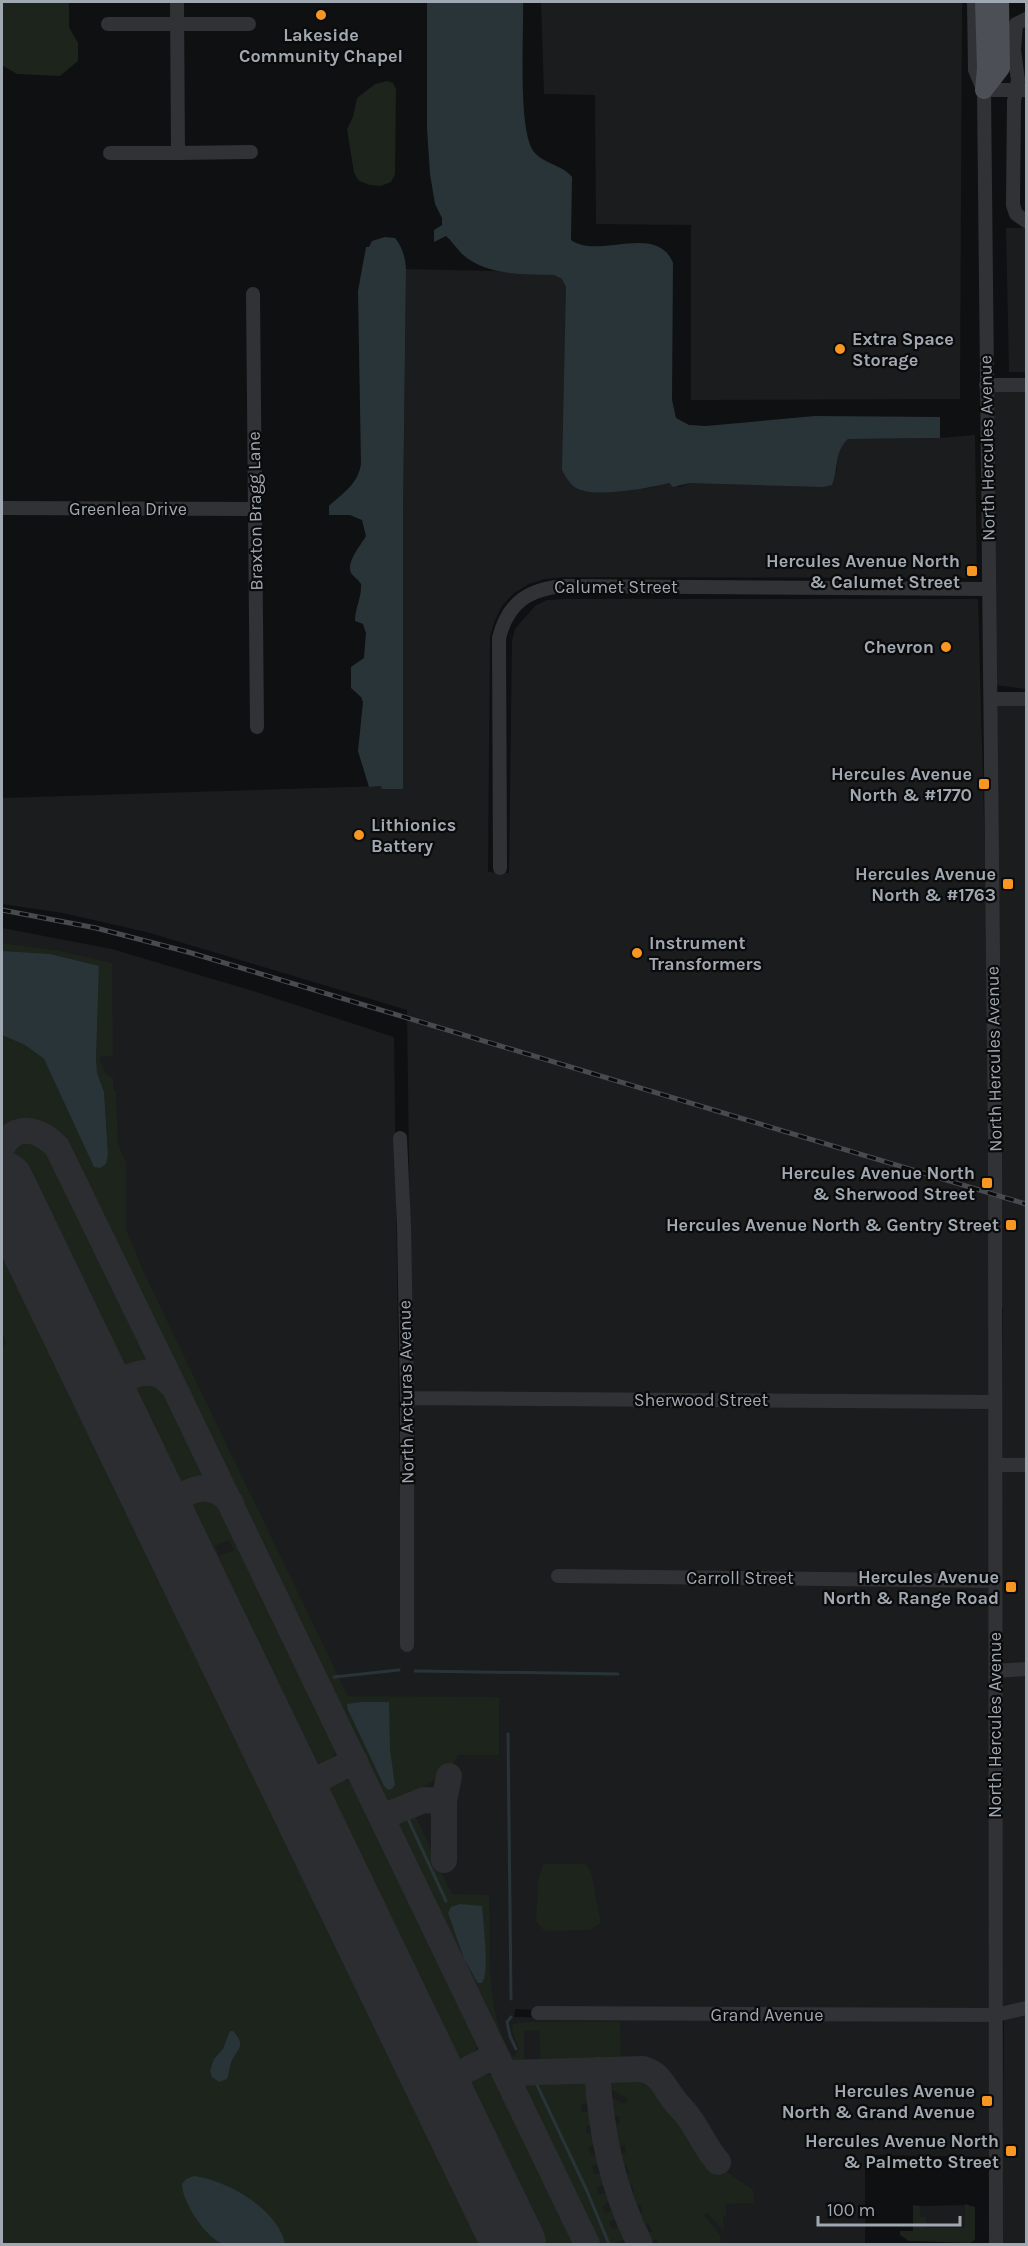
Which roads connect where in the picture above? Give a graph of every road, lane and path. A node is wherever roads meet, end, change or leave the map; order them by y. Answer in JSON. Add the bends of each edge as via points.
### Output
{"nodes":[{"id":1,"x":177,"y":2,"type":"edge"},
{"id":2,"x":974,"y":2,"type":"edge"},
{"id":3,"x":984,"y":2,"type":"edge"},
{"id":4,"x":993,"y":2,"type":"edge"},
{"id":5,"x":1000,"y":2,"type":"edge"},
{"id":6,"x":1026,"y":19,"type":"edge"},
{"id":7,"x":108,"y":24,"type":"dead end"},
{"id":8,"x":177,"y":24,"type":"junction"},
{"id":9,"x":249,"y":24,"type":"dead end"},
{"id":10,"x":984,"y":90,"type":"junction"},
{"id":11,"x":1021,"y":91,"type":"edge"},
{"id":12,"x":250,"y":152,"type":"dead end"},
{"id":13,"x":110,"y":153,"type":"dead end"},
{"id":14,"x":178,"y":153,"type":"junction"},
{"id":15,"x":1026,"y":220,"type":"edge"},
{"id":16,"x":253,"y":294,"type":"dead end"},
{"id":17,"x":986,"y":385,"type":"junction"},
{"id":18,"x":1026,"y":385,"type":"edge"},
{"id":19,"x":2,"y":508,"type":"edge"},
{"id":20,"x":254,"y":509,"type":"junction"},
{"id":21,"x":989,"y":589,"type":"junction"},
{"id":22,"x":991,"y":699,"type":"junction"},
{"id":23,"x":1026,"y":699,"type":"edge"},
{"id":24,"x":257,"y":727,"type":"dead end"},
{"id":25,"x":500,"y":868,"type":"dead end"},
{"id":26,"x":400,"y":1138,"type":"dead end"},
{"id":27,"x":407,"y":1398,"type":"junction"},
{"id":28,"x":995,"y":1402,"type":"junction"},
{"id":29,"x":995,"y":1465,"type":"junction"},
{"id":30,"x":1026,"y":1465,"type":"edge"},
{"id":31,"x":558,"y":1576,"type":"dead end"},
{"id":32,"x":995,"y":1581,"type":"junction"},
{"id":33,"x":407,"y":1645,"type":"dead end"},
{"id":34,"x":1026,"y":1669,"type":"edge"},
{"id":35,"x":996,"y":1671,"type":"junction"},
{"id":36,"x":1026,"y":2008,"type":"edge"},
{"id":37,"x":538,"y":2013,"type":"dead end"},
{"id":38,"x":996,"y":2015,"type":"junction"},
{"id":39,"x":996,"y":2244,"type":"edge"}],
"edges":[{"from":1,"to":8,"type":"street"},
{"from":2,"to":10,"type":"street","name":"North Hercules Avenue","via":[[975,70]]},
{"from":3,"to":10,"type":"main road"},
{"from":4,"to":10,"type":"street","name":"North Hercules Avenue","via":[[994,57]]},
{"from":5,"to":10,"type":"main road","via":[[1001,68]]},
{"from":6,"to":11,"type":"street","via":[[1016,24],[1015,34]]},
{"from":7,"to":8,"type":"street"},
{"from":8,"to":9,"type":"street"},
{"from":8,"to":14,"type":"street"},
{"from":10,"to":11,"type":"street"},
{"from":10,"to":17,"type":"street","name":"North Hercules Avenue"},
{"from":11,"to":15,"type":"street","via":[[1013,205],[1016,214]]},
{"from":12,"to":14,"type":"street"},
{"from":13,"to":14,"type":"street"},
{"from":16,"to":20,"type":"street","name":"Braxton Bragg Lane"},
{"from":17,"to":18,"type":"street"},
{"from":17,"to":21,"type":"street","name":"North Hercules Avenue"},
{"from":19,"to":20,"type":"street","name":"Greenlea Drive"},
{"from":20,"to":24,"type":"street","name":"Braxton Bragg Lane"},
{"from":21,"to":22,"type":"street","name":"North Hercules Avenue"},
{"from":21,"to":25,"type":"street","name":"Calumet Street","via":[[564,586],[531,593],[509,613],[499,638]]},
{"from":22,"to":23,"type":"street"},
{"from":22,"to":28,"type":"street","name":"North Hercules Avenue"},
{"from":26,"to":27,"type":"street","name":"North Arcturas Avenue"},
{"from":27,"to":28,"type":"street","name":"Sherwood Street"},
{"from":27,"to":33,"type":"street","name":"North Arcturas Avenue"},
{"from":28,"to":29,"type":"street","name":"North Hercules Avenue"},
{"from":29,"to":30,"type":"street"},
{"from":29,"to":32,"type":"street","name":"North Hercules Avenue"},
{"from":31,"to":32,"type":"street","name":"Carroll Street"},
{"from":32,"to":35,"type":"street","name":"North Hercules Avenue"},
{"from":34,"to":35,"type":"street"},
{"from":35,"to":38,"type":"street","name":"North Hercules Avenue"},
{"from":36,"to":38,"type":"street","name":"Grand Avenue"},
{"from":37,"to":38,"type":"street","name":"Grand Avenue"},
{"from":38,"to":39,"type":"street","name":"North Hercules Avenue"}]}
